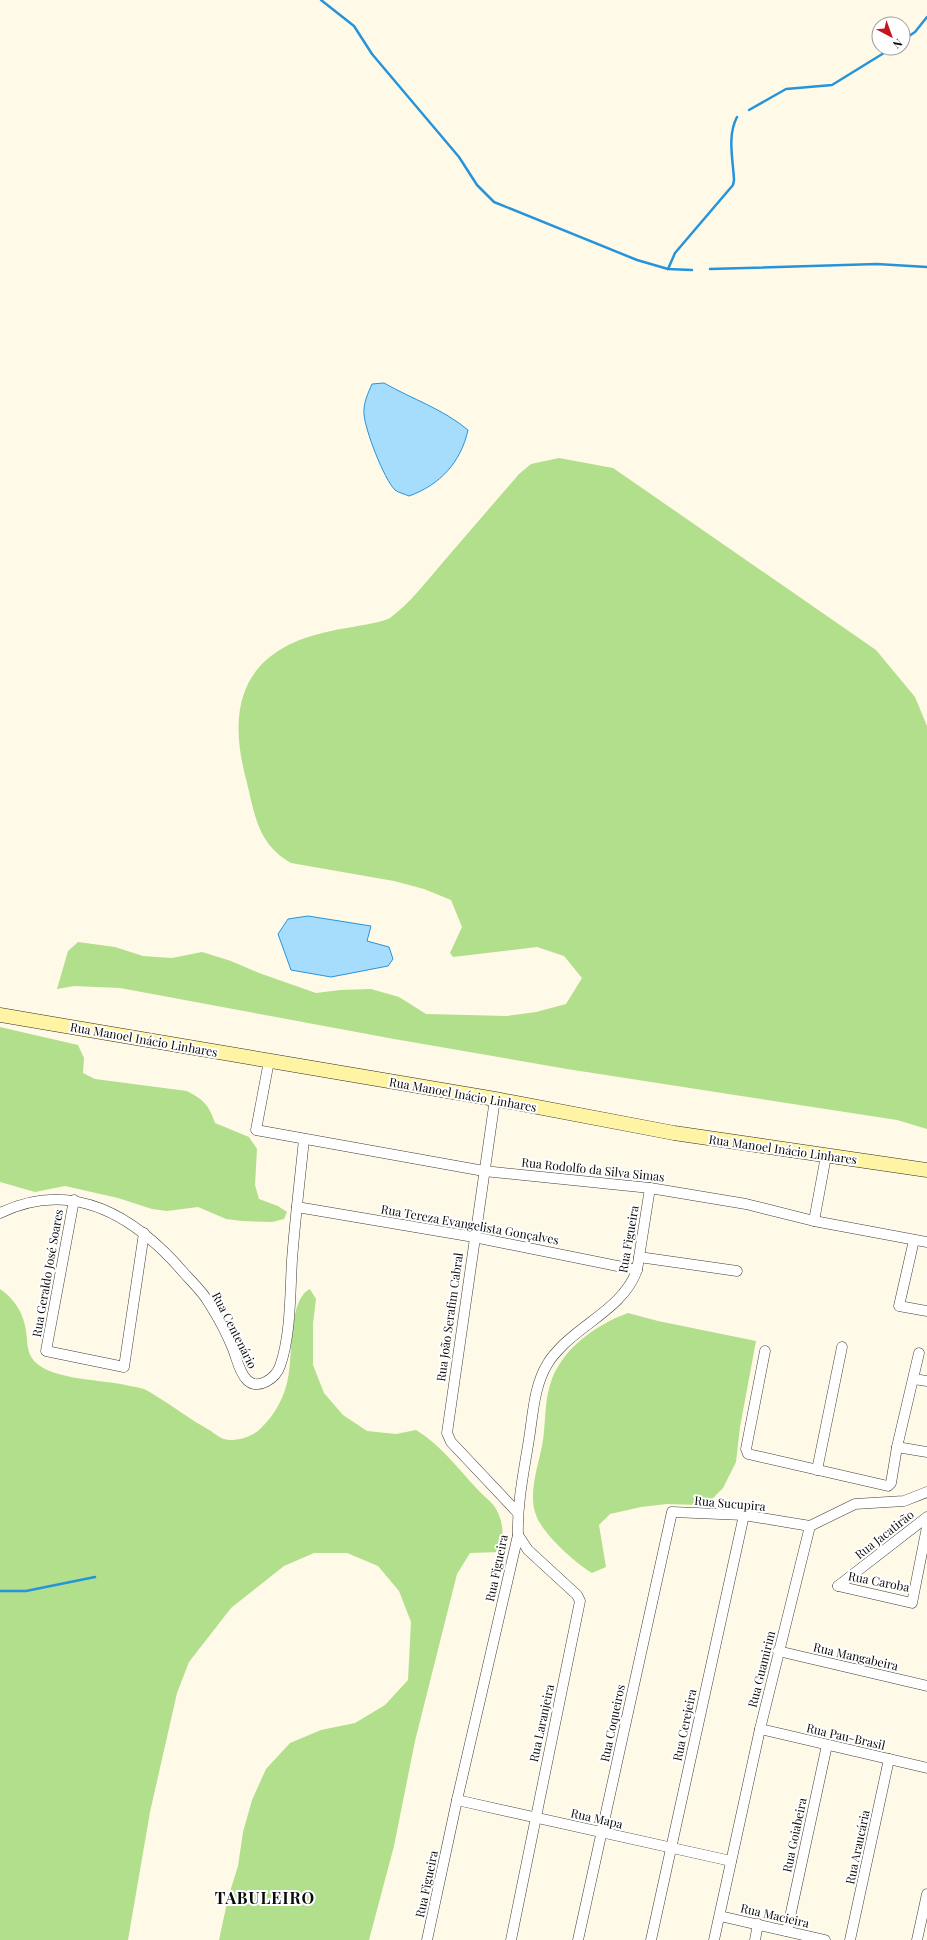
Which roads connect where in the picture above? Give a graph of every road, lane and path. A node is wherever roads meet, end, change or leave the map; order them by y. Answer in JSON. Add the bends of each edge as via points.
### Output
{"nodes":[{"id":1,"x":0,"y":1015,"type":"edge"},
{"id":2,"x":269,"y":1061,"type":"junction"},
{"id":3,"x":495,"y":1099,"type":"junction"},
{"id":4,"x":304,"y":1139,"type":"junction"},
{"id":5,"x":826,"y":1156,"type":"junction"},
{"id":6,"x":927,"y":1170,"type":"edge"},
{"id":7,"x":484,"y":1171,"type":"junction"},
{"id":8,"x":650,"y":1188,"type":"junction"},
{"id":9,"x":74,"y":1200,"type":"junction"},
{"id":10,"x":297,"y":1207,"type":"junction"},
{"id":11,"x":0,"y":1214,"type":"edge"},
{"id":12,"x":814,"y":1221,"type":"junction"},
{"id":13,"x":144,"y":1233,"type":"junction"},
{"id":14,"x":474,"y":1237,"type":"junction"},
{"id":15,"x":914,"y":1240,"type":"junction"},
{"id":16,"x":927,"y":1242,"type":"edge"},
{"id":17,"x":639,"y":1257,"type":"junction"},
{"id":18,"x":637,"y":1270,"type":"junction"},
{"id":19,"x":737,"y":1271,"type":"dead end"},
{"id":20,"x":927,"y":1311,"type":"edge"},
{"id":21,"x":842,"y":1347,"type":"dead end"},
{"id":22,"x":765,"y":1351,"type":"dead end"},
{"id":23,"x":919,"y":1353,"type":"dead end"},
{"id":24,"x":914,"y":1379,"type":"junction"},
{"id":25,"x":927,"y":1381,"type":"edge"},
{"id":26,"x":897,"y":1447,"type":"junction"},
{"id":27,"x":927,"y":1452,"type":"edge"},
{"id":28,"x":817,"y":1470,"type":"junction"},
{"id":29,"x":927,"y":1492,"type":"edge"},
{"id":30,"x":517,"y":1512,"type":"junction"},
{"id":31,"x":672,"y":1512,"type":"joint"},
{"id":32,"x":744,"y":1515,"type":"junction"},
{"id":33,"x":927,"y":1517,"type":"edge"},
{"id":34,"x":810,"y":1526,"type":"junction"},
{"id":35,"x":927,"y":1527,"type":"edge"},
{"id":36,"x":518,"y":1535,"type":"junction"},
{"id":37,"x":838,"y":1586,"type":"joint"},
{"id":38,"x":778,"y":1652,"type":"junction"},
{"id":39,"x":927,"y":1686,"type":"edge"},
{"id":40,"x":760,"y":1729,"type":"junction"},
{"id":41,"x":827,"y":1745,"type":"junction"},
{"id":42,"x":889,"y":1759,"type":"junction"},
{"id":43,"x":927,"y":1768,"type":"edge"},
{"id":44,"x":457,"y":1800,"type":"junction"},
{"id":45,"x":535,"y":1817,"type":"junction"},
{"id":46,"x":602,"y":1832,"type":"junction"},
{"id":47,"x":671,"y":1848,"type":"junction"},
{"id":48,"x":731,"y":1861,"type":"junction"},
{"id":49,"x":927,"y":1894,"type":"edge"},
{"id":50,"x":720,"y":1916,"type":"junction"},
{"id":51,"x":758,"y":1924,"type":"junction"},
{"id":52,"x":787,"y":1931,"type":"junction"},
{"id":53,"x":427,"y":1940,"type":"edge"},
{"id":54,"x":511,"y":1940,"type":"edge"},
{"id":55,"x":578,"y":1940,"type":"edge"},
{"id":56,"x":651,"y":1940,"type":"edge"},
{"id":57,"x":714,"y":1940,"type":"edge"},
{"id":58,"x":755,"y":1940,"type":"edge"},
{"id":59,"x":826,"y":1940,"type":"edge"},
{"id":60,"x":850,"y":1940,"type":"edge"},
{"id":61,"x":917,"y":1940,"type":"edge"}],
"edges":[{"from":1,"to":2,"type":"main road","name":"Rua Manoel Inácio Linhares"},
{"from":2,"to":3,"type":"main road","name":"Rua Manoel Inácio Linhares"},
{"from":2,"to":4,"type":"street","name":"Rua Rodolfo da Silva Simas","via":[[256,1130]]},
{"from":3,"to":5,"type":"main road","name":"Rua Manoel Inácio Linhares","via":[[674,1133]]},
{"from":3,"to":7,"type":"street","name":"Rua João Serafim Cabral"},
{"from":4,"to":7,"type":"street","name":"Rua Rodolfo da Silva Simas"},
{"from":4,"to":10,"type":"street","name":"Rua Centenário"},
{"from":5,"to":6,"type":"main road","name":"Rua Manoel Inácio Linhares"},
{"from":5,"to":12,"type":"street"},
{"from":7,"to":8,"type":"street","name":"Rua Rodolfo da Silva Simas"},
{"from":7,"to":14,"type":"street","name":"Rua João Serafim Cabral"},
{"from":8,"to":12,"type":"street","name":"Rua Rodolfo da Silva Simas","via":[[746,1204]]},
{"from":8,"to":17,"type":"street","name":"Rua Figueira"},
{"from":9,"to":11,"type":"street","name":"Rua Centenário","via":[[23,1204]]},
{"from":9,"to":13,"type":"street","name":"Rua Centenário","via":[[104,1209]]},
{"from":9,"to":13,"type":"street","name":"Rua Geraldo José Soares","via":[[46,1351],[124,1367]]},
{"from":10,"to":13,"type":"street","name":"Rua Centenário","via":[[288,1321],[282,1358],[277,1372],[264,1383],[250,1383],[245,1378],[208,1302],[172,1259]]},
{"from":10,"to":14,"type":"street","name":"Rua Tereza Evangelista Gonçalves"},
{"from":12,"to":15,"type":"street","name":"Rua Rodolfo da Silva Simas"},
{"from":14,"to":18,"type":"street","name":"Rua Tereza Evangelista Gonçalves"},
{"from":14,"to":30,"type":"street","name":"Rua João Serafim Cabral","via":[[447,1433],[451,1442]]},
{"from":15,"to":16,"type":"street","name":"Rua Rodolfo da Silva Simas"},
{"from":15,"to":20,"type":"street","via":[[899,1306]]},
{"from":17,"to":18,"type":"street","name":"Rua Figueira"},
{"from":17,"to":19,"type":"street"},
{"from":18,"to":30,"type":"street","name":"Rua Figueira","via":[[625,1294],[564,1344],[548,1363],[537,1391]]},
{"from":21,"to":28,"type":"street"},
{"from":22,"to":28,"type":"street","via":[[746,1452]]},
{"from":23,"to":24,"type":"street"},
{"from":24,"to":25,"type":"street"},
{"from":24,"to":26,"type":"street"},
{"from":26,"to":27,"type":"street"},
{"from":26,"to":28,"type":"street","via":[[891,1483],[888,1486]]},
{"from":29,"to":34,"type":"street","via":[[904,1501],[855,1504]]},
{"from":30,"to":36,"type":"street","name":"Rua Figueira"},
{"from":31,"to":32,"type":"street","name":"Rua Sucupira"},
{"from":31,"to":46,"type":"street","name":"Rua Coqueiros"},
{"from":32,"to":34,"type":"street","name":"Rua Sucupira"},
{"from":32,"to":47,"type":"street","name":"Rua Cerejeira"},
{"from":33,"to":37,"type":"street","name":"Rua Jacatirão"},
{"from":34,"to":38,"type":"street","name":"Rua Guamirim"},
{"from":35,"to":37,"type":"street","name":"Rua Caroba","via":[[912,1603]]},
{"from":36,"to":44,"type":"street","name":"Rua Figueira"},
{"from":36,"to":45,"type":"street","name":"Rua Laranjeira","via":[[528,1550],[577,1595],[580,1601]]},
{"from":38,"to":39,"type":"street","name":"Rua Mangabeira"},
{"from":38,"to":40,"type":"street","name":"Rua Guamirim"},
{"from":40,"to":41,"type":"street","name":"Rua Pau-Brasil"},
{"from":40,"to":48,"type":"street","name":"Rua Guamirim"},
{"from":41,"to":42,"type":"street","name":"Rua Pau-Brasil"},
{"from":41,"to":52,"type":"street","name":"Rua Goiabeira"},
{"from":42,"to":43,"type":"street","name":"Rua Pau-Brasil"},
{"from":42,"to":60,"type":"street","name":"Rua Araucária"},
{"from":44,"to":45,"type":"street","name":"Rua Mapa"},
{"from":44,"to":53,"type":"street","name":"Rua Figueira"},
{"from":45,"to":46,"type":"street","name":"Rua Mapa"},
{"from":45,"to":54,"type":"street","name":"Rua Laranjeira"},
{"from":46,"to":47,"type":"street","name":"Rua Mapa"},
{"from":46,"to":55,"type":"street","name":"Rua Coqueiros"},
{"from":47,"to":48,"type":"street","name":"Rua Mapa"},
{"from":47,"to":56,"type":"street","name":"Rua Cerejeira"},
{"from":48,"to":50,"type":"street","name":"Rua Guamirim"},
{"from":49,"to":61,"type":"street"},
{"from":50,"to":51,"type":"street","name":"Rua Macieira"},
{"from":50,"to":57,"type":"street","name":"Rua Guamirim"},
{"from":51,"to":52,"type":"street","name":"Rua Macieira"},
{"from":51,"to":58,"type":"street"},
{"from":52,"to":59,"type":"street","name":"Rua Macieira"}]}
